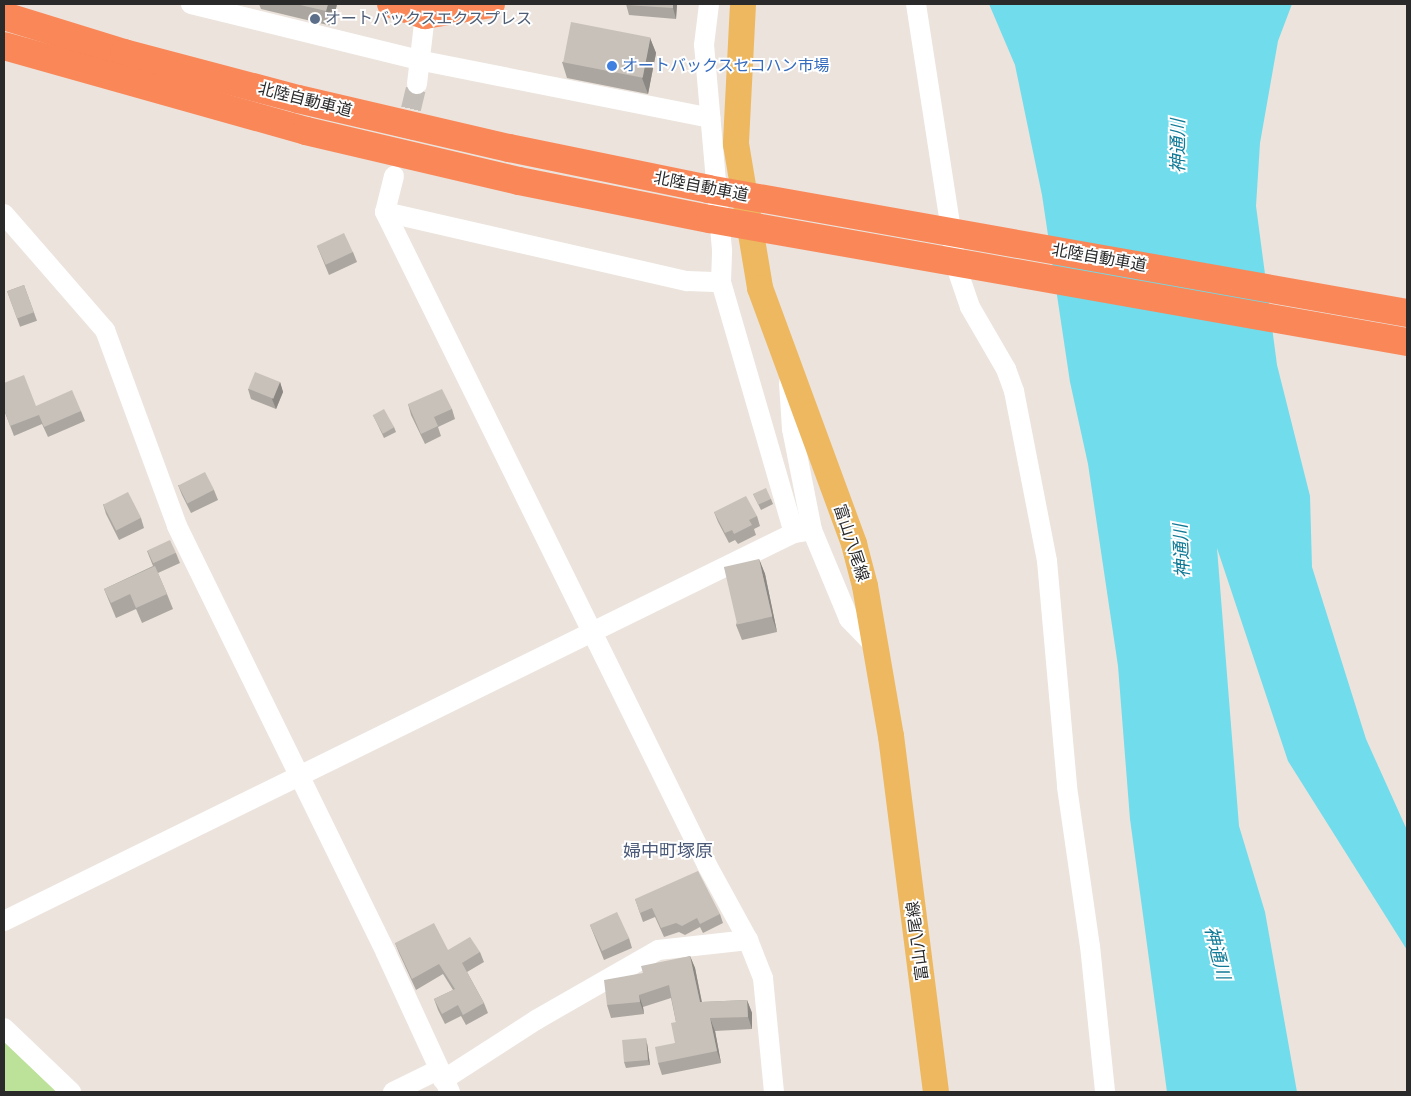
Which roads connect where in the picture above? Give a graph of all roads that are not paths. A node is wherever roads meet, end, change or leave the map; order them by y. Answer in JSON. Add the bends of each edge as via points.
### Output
{"nodes":[{"id":1,"x":191,"y":4,"type":"edge"},
{"id":2,"x":392,"y":4,"type":"edge"},
{"id":3,"x":491,"y":4,"type":"edge"},
{"id":4,"x":709,"y":4,"type":"edge"},
{"id":5,"x":742,"y":4,"type":"edge"},
{"id":6,"x":916,"y":4,"type":"edge"},
{"id":7,"x":426,"y":15,"type":"junction"},
{"id":8,"x":4,"y":16,"type":"edge"},
{"id":9,"x":4,"y":46,"type":"edge"},
{"id":10,"x":422,"y":61,"type":"junction"},
{"id":11,"x":417,"y":84,"type":"tunnel mouth"},
{"id":12,"x":710,"y":118,"type":"junction"},
{"id":13,"x":394,"y":176,"type":"dead end"},
{"id":14,"x":385,"y":212,"type":"junction"},
{"id":15,"x":4,"y":214,"type":"edge"},
{"id":16,"x":721,"y":282,"type":"junction"},
{"id":17,"x":1407,"y":313,"type":"edge"},
{"id":18,"x":1407,"y":342,"type":"edge"},
{"id":19,"x":787,"y":361,"type":"junction"},
{"id":20,"x":803,"y":531,"type":"junction"},
{"id":21,"x":593,"y":633,"type":"junction"},
{"id":22,"x":875,"y":646,"type":"junction"},
{"id":23,"x":299,"y":776,"type":"junction"},
{"id":24,"x":4,"y":921,"type":"edge"},
{"id":25,"x":748,"y":940,"type":"junction"},
{"id":26,"x":4,"y":1028,"type":"edge"},
{"id":27,"x":444,"y":1081,"type":"edge"},
{"id":28,"x":71,"y":1092,"type":"edge"},
{"id":29,"x":393,"y":1092,"type":"edge"},
{"id":30,"x":774,"y":1092,"type":"edge"},
{"id":31,"x":936,"y":1092,"type":"edge"},
{"id":32,"x":1105,"y":1092,"type":"edge"}],
"edges":[{"from":1,"to":10,"type":"street"},
{"from":2,"to":7,"type":"highway"},
{"from":3,"to":7,"type":"highway"},
{"from":4,"to":12,"type":"street","via":[[704,44]]},
{"from":5,"to":19,"type":"main road","name":"富山八尾線","via":[[736,144],[760,288]]},
{"from":6,"to":32,"type":"street","via":[[957,269],[970,307],[1006,368],[1014,391],[1047,561],[1067,787],[1090,946]]},
{"from":7,"to":10,"type":"street"},
{"from":8,"to":17,"type":"highway","name":"北陸自動車道","via":[[124,53],[327,106],[509,148],[708,189]]},
{"from":9,"to":18,"type":"highway","name":"北陸自動車道","via":[[306,131],[509,179],[710,219]]},
{"from":10,"to":11,"type":"street"},
{"from":10,"to":12,"type":"street"},
{"from":12,"to":16,"type":"street","via":[[722,250]]},
{"from":13,"to":14,"type":"street"},
{"from":14,"to":16,"type":"street","via":[[687,281]]},
{"from":14,"to":21,"type":"street"},
{"from":15,"to":23,"type":"street","via":[[105,330],[177,526]]},
{"from":16,"to":20,"type":"street"},
{"from":19,"to":20,"type":"street"},
{"from":19,"to":22,"type":"main road","name":"富山八尾線","via":[[854,544],[866,586]]},
{"from":20,"to":21,"type":"street"},
{"from":20,"to":22,"type":"street","via":[[849,619]]},
{"from":21,"to":23,"type":"street"},
{"from":21,"to":25,"type":"street","via":[[707,865]]},
{"from":22,"to":31,"type":"main road","name":"富山八尾線","via":[[896,775]]},
{"from":23,"to":24,"type":"street"},
{"from":23,"to":27,"type":"street","via":[[386,953]]},
{"from":25,"to":27,"type":"street","via":[[658,950],[536,1020]]},
{"from":25,"to":30,"type":"street","via":[[763,978]]},
{"from":26,"to":28,"type":"street"},
{"from":27,"to":29,"type":"street"}]}
